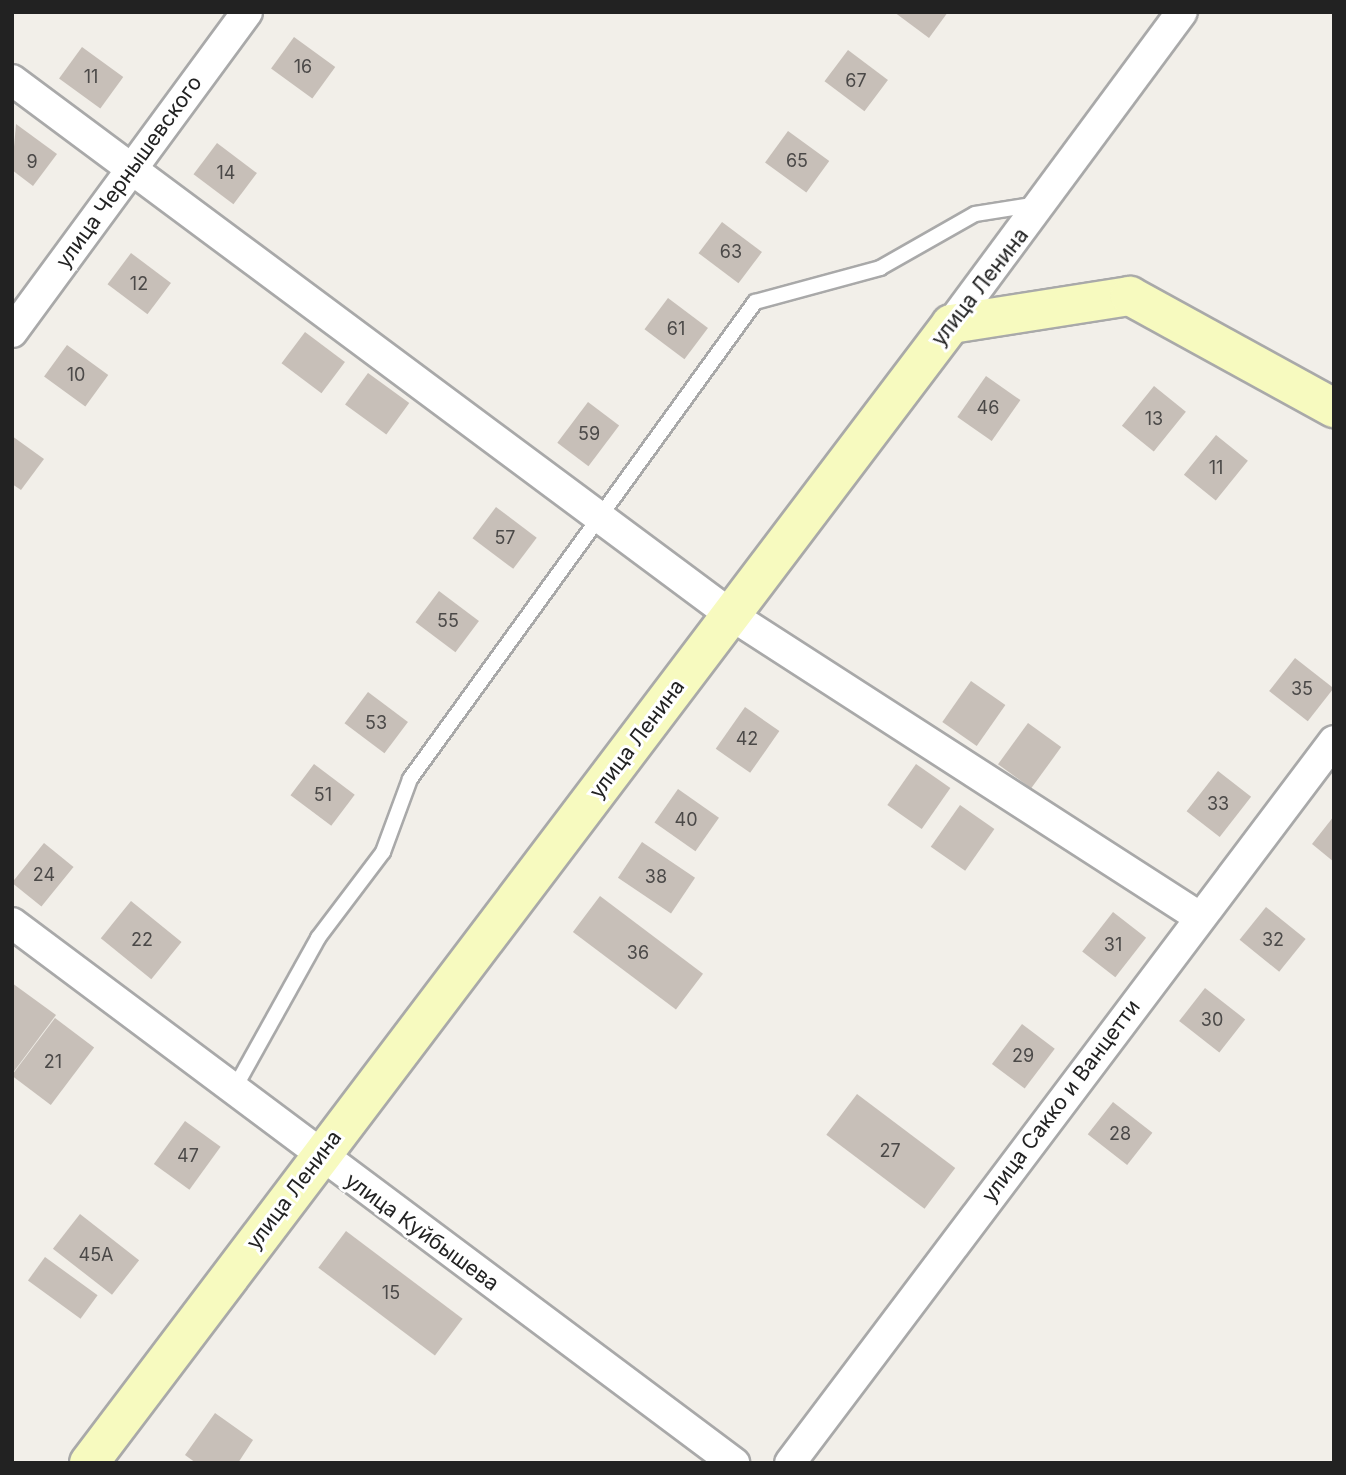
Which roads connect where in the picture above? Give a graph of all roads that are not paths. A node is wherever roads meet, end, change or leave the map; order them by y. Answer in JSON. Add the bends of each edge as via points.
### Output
{"nodes":[{"id":1,"x":247,"y":12,"type":"edge"},
{"id":2,"x":1182,"y":12,"type":"edge"},
{"id":3,"x":12,"y":80,"type":"edge"},
{"id":4,"x":130,"y":168,"type":"junction"},
{"id":5,"x":1045,"y":203,"type":"junction"},
{"id":6,"x":951,"y":324,"type":"junction"},
{"id":7,"x":12,"y":332,"type":"edge"},
{"id":8,"x":1334,"y":408,"type":"edge"},
{"id":9,"x":596,"y":516,"type":"junction"},
{"id":10,"x":731,"y":615,"type":"junction"},
{"id":11,"x":1334,"y":741,"type":"edge"},
{"id":12,"x":1199,"y":917,"type":"junction"},
{"id":13,"x":12,"y":923,"type":"edge"},
{"id":14,"x":233,"y":1091,"type":"junction"},
{"id":15,"x":320,"y":1156,"type":"junction"},
{"id":16,"x":89,"y":1463,"type":"edge"},
{"id":17,"x":734,"y":1463,"type":"edge"},
{"id":18,"x":790,"y":1463,"type":"edge"}],
"edges":[{"from":1,"to":4,"type":"street","name":"улица Чернышевского"},
{"from":2,"to":5,"type":"street","name":"улица Ленина"},
{"from":3,"to":4,"type":"street"},
{"from":4,"to":7,"type":"street","name":"улица Чернышевского"},
{"from":4,"to":9,"type":"street"},
{"from":5,"to":6,"type":"street","name":"улица Ленина"},
{"from":5,"to":9,"type":"lane","via":[[975,214],[880,268],[755,302]]},
{"from":6,"to":8,"type":"main road","via":[[1130,296]]},
{"from":6,"to":10,"type":"main road","name":"улица Ленина"},
{"from":9,"to":10,"type":"street"},
{"from":9,"to":14,"type":"lane","via":[[410,779],[383,852],[318,938]]},
{"from":10,"to":12,"type":"street"},
{"from":10,"to":15,"type":"main road","name":"улица Ленина"},
{"from":11,"to":12,"type":"street","name":"улица Сакко и Ванцетти"},
{"from":12,"to":18,"type":"street","name":"улица Сакко и Ванцетти"},
{"from":13,"to":14,"type":"street","name":"улица Куйбышева"},
{"from":14,"to":15,"type":"street","name":"улица Куйбышева"},
{"from":15,"to":16,"type":"main road","name":"улица Ленина"},
{"from":15,"to":17,"type":"street","name":"улица Куйбышева"}]}
